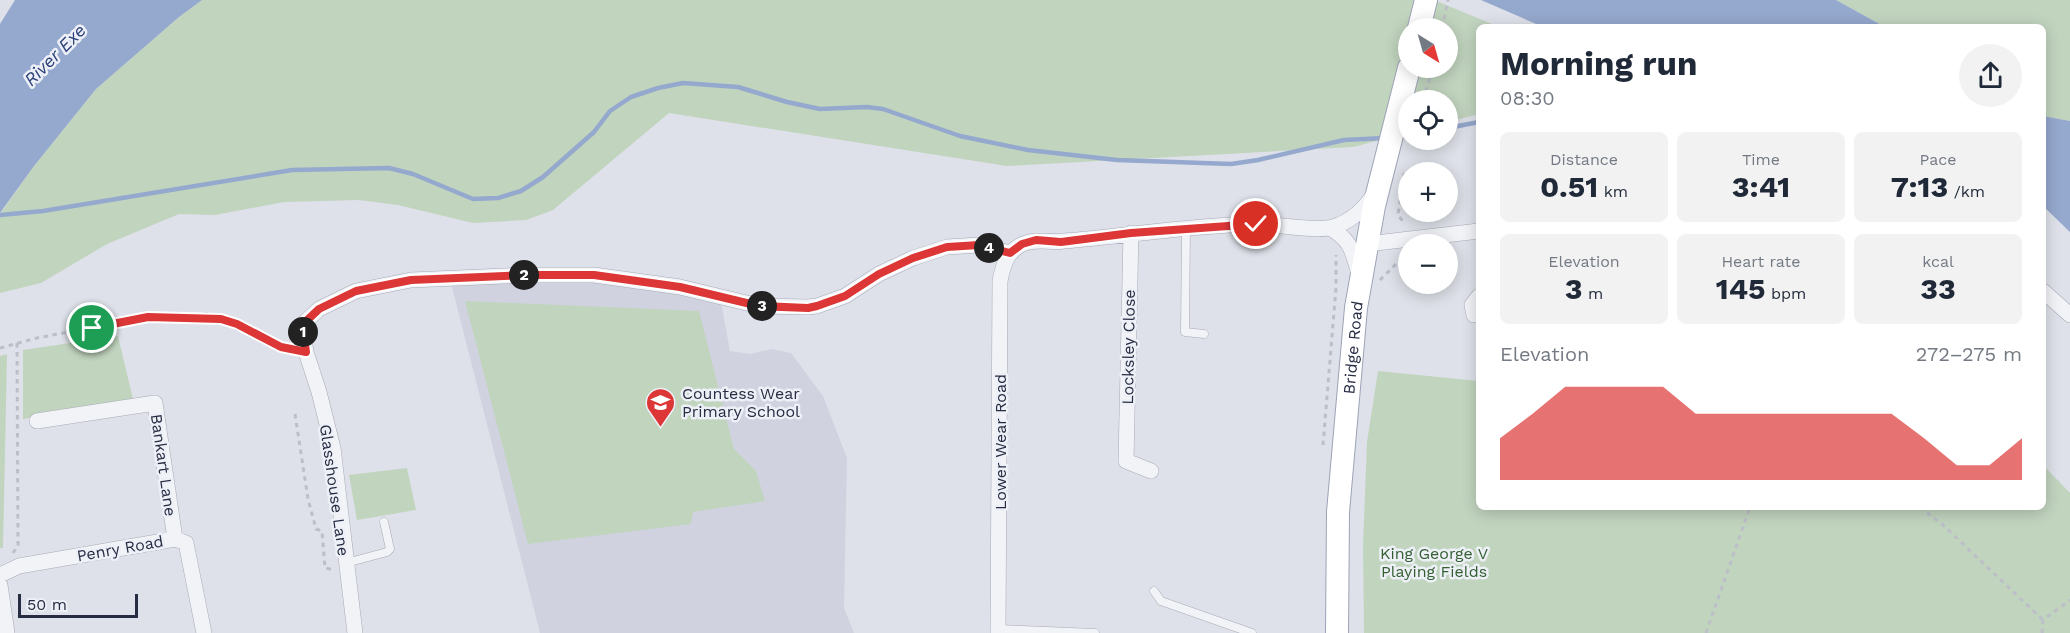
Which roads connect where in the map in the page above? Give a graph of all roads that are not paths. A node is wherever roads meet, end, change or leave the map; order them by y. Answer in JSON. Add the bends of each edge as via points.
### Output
{"nodes":[{"id":1,"x":1407,"y":78,"type":"edge"},
{"id":2,"x":1379,"y":185,"type":"junction"},
{"id":3,"x":1330,"y":228,"type":"junction"},
{"id":4,"x":1186,"y":229,"type":"junction"},
{"id":5,"x":1476,"y":232,"type":"edge"},
{"id":6,"x":1131,"y":233,"type":"junction"},
{"id":7,"x":1458,"y":235,"type":"edge"},
{"id":8,"x":1366,"y":244,"type":"junction"},
{"id":9,"x":1398,"y":245,"type":"edge"},
{"id":10,"x":1010,"y":253,"type":"junction"},
{"id":11,"x":1369,"y":284,"type":"junction"},
{"id":12,"x":2046,"y":294,"type":"edge"},
{"id":13,"x":1476,"y":300,"type":"edge"},
{"id":14,"x":1474,"y":315,"type":"dead end"},
{"id":15,"x":2070,"y":315,"type":"edge"},
{"id":16,"x":205,"y":318,"type":"road end"},
{"id":17,"x":1204,"y":334,"type":"dead end"},
{"id":18,"x":306,"y":352,"type":"junction"},
{"id":19,"x":37,"y":421,"type":"dead end"},
{"id":20,"x":1151,"y":471,"type":"dead end"},
{"id":21,"x":384,"y":522,"type":"dead end"},
{"id":22,"x":175,"y":539,"type":"junction"},
{"id":23,"x":346,"y":568,"type":"junction"},
{"id":24,"x":0,"y":575,"type":"edge"},
{"id":25,"x":0,"y":585,"type":"edge"},
{"id":26,"x":1154,"y":591,"type":"dead end"},
{"id":27,"x":998,"y":631,"type":"edge"},
{"id":28,"x":7,"y":633,"type":"edge"},
{"id":29,"x":204,"y":633,"type":"edge"},
{"id":30,"x":355,"y":633,"type":"edge"},
{"id":31,"x":1094,"y":633,"type":"edge"},
{"id":32,"x":1252,"y":633,"type":"edge"},
{"id":33,"x":1337,"y":633,"type":"edge"}],
"edges":[{"from":1,"to":2,"type":"main road","name":"Bridge Road","via":[[1395,164]]},
{"from":2,"to":3,"type":"street","via":[[1352,219]]},
{"from":2,"to":8,"type":"main road","name":"Bridge Road"},
{"from":3,"to":4,"type":"street","via":[[1256,224]]},
{"from":3,"to":11,"type":"street","via":[[1344,237]]},
{"from":4,"to":6,"type":"street"},
{"from":4,"to":17,"type":"lane","via":[[1185,332]]},
{"from":5,"to":7,"type":"street"},
{"from":6,"to":10,"type":"street","via":[[1061,242],[1036,240]]},
{"from":6,"to":20,"type":"street","name":"Locksley Close","via":[[1119,460]]},
{"from":8,"to":9,"type":"street"},
{"from":8,"to":11,"type":"main road","name":"Bridge Road"},
{"from":10,"to":18,"type":"street","name":"Glasshouse Lane","via":[[979,245],[947,247],[879,274],[845,296],[808,308],[759,306],[680,287],[594,275],[411,280],[356,291],[319,309],[302,325]]},
{"from":10,"to":27,"type":"street","name":"Lower Wear Road","via":[[1000,281]]},
{"from":11,"to":33,"type":"main road","name":"Bridge Road","via":[[1338,512]]},
{"from":12,"to":15,"type":"street"},
{"from":13,"to":14,"type":"street","via":[[1472,305]]},
{"from":16,"to":18,"type":"lane","via":[[237,324],[281,347]]},
{"from":18,"to":23,"type":"street","name":"Glasshouse Lane","via":[[333,448]]},
{"from":19,"to":22,"type":"street","name":"Bankart Lane","via":[[155,403]]},
{"from":21,"to":23,"type":"lane","name":"Glasshouse Lane","via":[[390,549]]},
{"from":22,"to":24,"type":"street","name":"Penry Road","via":[[19,567]]},
{"from":22,"to":29,"type":"street","name":"Penry Road","via":[[186,543]]},
{"from":23,"to":30,"type":"street","name":"Glasshouse Lane"},
{"from":25,"to":28,"type":"street"},
{"from":26,"to":32,"type":"lane","via":[[1161,601]]},
{"from":27,"to":31,"type":"lane"}]}
